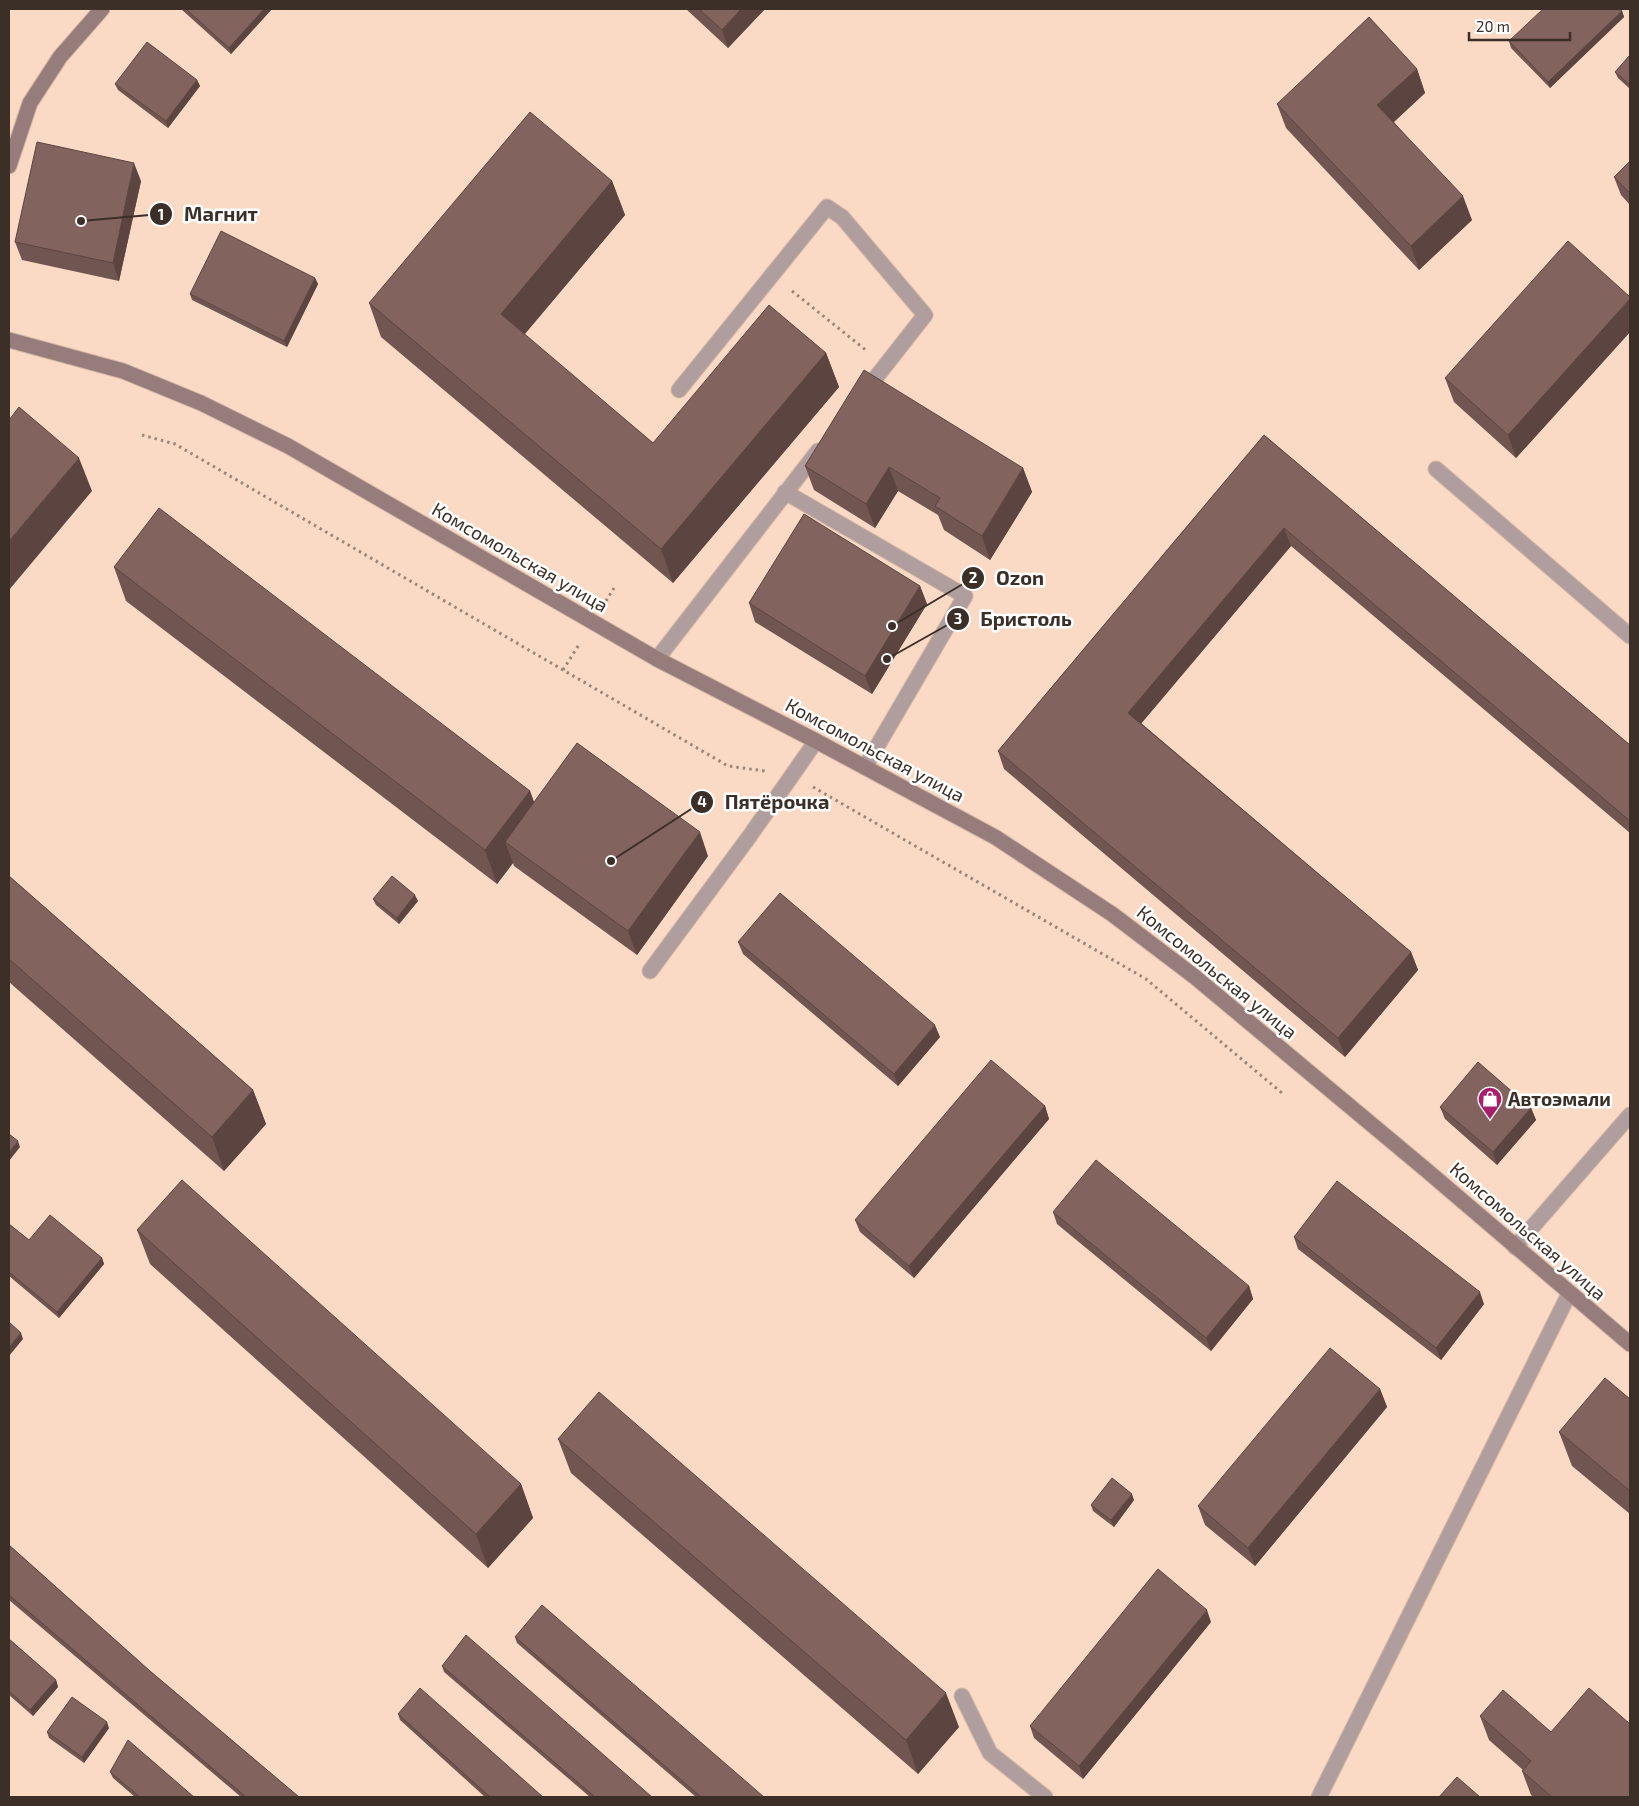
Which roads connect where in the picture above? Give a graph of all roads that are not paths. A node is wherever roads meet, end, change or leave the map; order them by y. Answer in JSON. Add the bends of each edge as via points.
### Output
{"nodes":[{"id":1,"x":102,"y":9,"type":"edge"},
{"id":2,"x":9,"y":166,"type":"edge"},
{"id":3,"x":9,"y":340,"type":"edge"},
{"id":4,"x":679,"y":390,"type":"dead end"},
{"id":5,"x":856,"y":403,"type":"edge"},
{"id":6,"x":826,"y":440,"type":"edge"},
{"id":7,"x":1436,"y":469,"type":"dead end"},
{"id":8,"x":785,"y":492,"type":"junction"},
{"id":9,"x":1630,"y":636,"type":"edge"},
{"id":10,"x":657,"y":659,"type":"junction"},
{"id":11,"x":816,"y":741,"type":"junction"},
{"id":12,"x":865,"y":767,"type":"junction"},
{"id":13,"x":650,"y":971,"type":"dead end"},
{"id":14,"x":1630,"y":1115,"type":"edge"},
{"id":15,"x":1515,"y":1247,"type":"junction"},
{"id":16,"x":1569,"y":1294,"type":"junction"},
{"id":17,"x":1630,"y":1344,"type":"edge"},
{"id":18,"x":962,"y":1696,"type":"dead end"},
{"id":19,"x":1045,"y":1797,"type":"edge"},
{"id":20,"x":1319,"y":1797,"type":"edge"}],
"edges":[{"from":1,"to":2,"type":"street","via":[[60,57],[30,103]]},
{"from":3,"to":10,"type":"street","name":"Комсомольская улица","via":[[123,371],[254,429]]},
{"from":4,"to":5,"type":"street","via":[[827,206],[842,217],[925,315]]},
{"from":6,"to":8,"type":"street"},
{"from":7,"to":9,"type":"street"},
{"from":8,"to":10,"type":"street"},
{"from":8,"to":12,"type":"street","via":[[965,596]]},
{"from":10,"to":11,"type":"street","name":"Комсомольская улица"},
{"from":11,"to":12,"type":"street","name":"Комсомольская улица"},
{"from":11,"to":13,"type":"street"},
{"from":12,"to":15,"type":"street","name":"Комсомольская улица","via":[[995,837],[1112,914],[1247,1020]]},
{"from":14,"to":15,"type":"street"},
{"from":15,"to":16,"type":"street","name":"Комсомольская улица"},
{"from":16,"to":17,"type":"street","name":"Комсомольская улица"},
{"from":16,"to":20,"type":"street"},
{"from":18,"to":19,"type":"street","via":[[990,1753]]}]}
